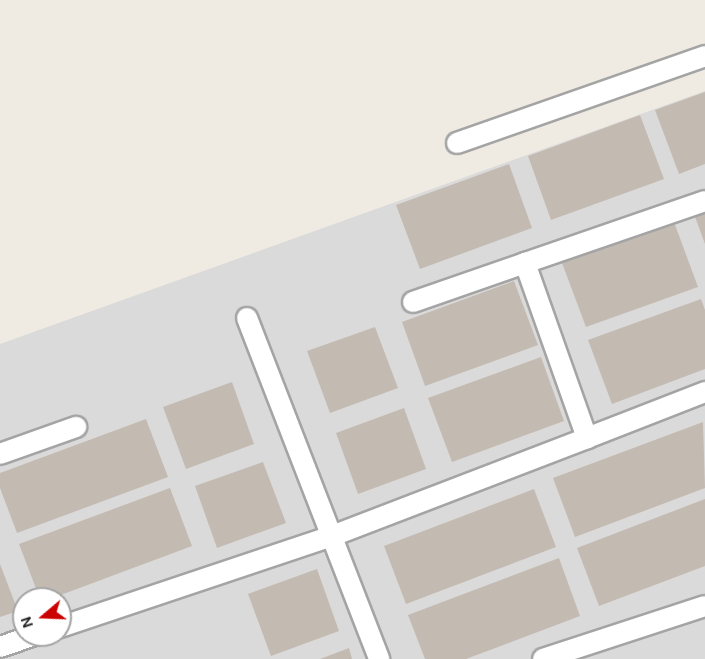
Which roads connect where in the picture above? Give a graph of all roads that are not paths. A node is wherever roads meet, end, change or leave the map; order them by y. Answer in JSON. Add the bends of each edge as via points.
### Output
{"nodes":[{"id":1,"x":705,"y":56,"type":"edge"},
{"id":2,"x":457,"y":143,"type":"dead end"},
{"id":3,"x":705,"y":201,"type":"edge"},
{"id":4,"x":525,"y":263,"type":"junction"},
{"id":5,"x":412,"y":302,"type":"dead end"},
{"id":6,"x":247,"y":318,"type":"dead end"},
{"id":7,"x":705,"y":392,"type":"edge"},
{"id":8,"x":76,"y":427,"type":"dead end"},
{"id":9,"x":587,"y":438,"type":"junction"},
{"id":10,"x":0,"y":454,"type":"edge"},
{"id":11,"x":332,"y":536,"type":"junction"},
{"id":12,"x":705,"y":606,"type":"edge"},
{"id":13,"x":72,"y":623,"type":"edge"},
{"id":14,"x":379,"y":659,"type":"edge"},
{"id":15,"x":543,"y":659,"type":"edge"}],
"edges":[{"from":1,"to":2,"type":"street"},
{"from":3,"to":4,"type":"street"},
{"from":4,"to":5,"type":"street"},
{"from":4,"to":9,"type":"street"},
{"from":6,"to":11,"type":"street"},
{"from":7,"to":9,"type":"street"},
{"from":8,"to":10,"type":"street"},
{"from":9,"to":11,"type":"street"},
{"from":11,"to":13,"type":"street"},
{"from":11,"to":14,"type":"street"},
{"from":12,"to":15,"type":"street"}]}
